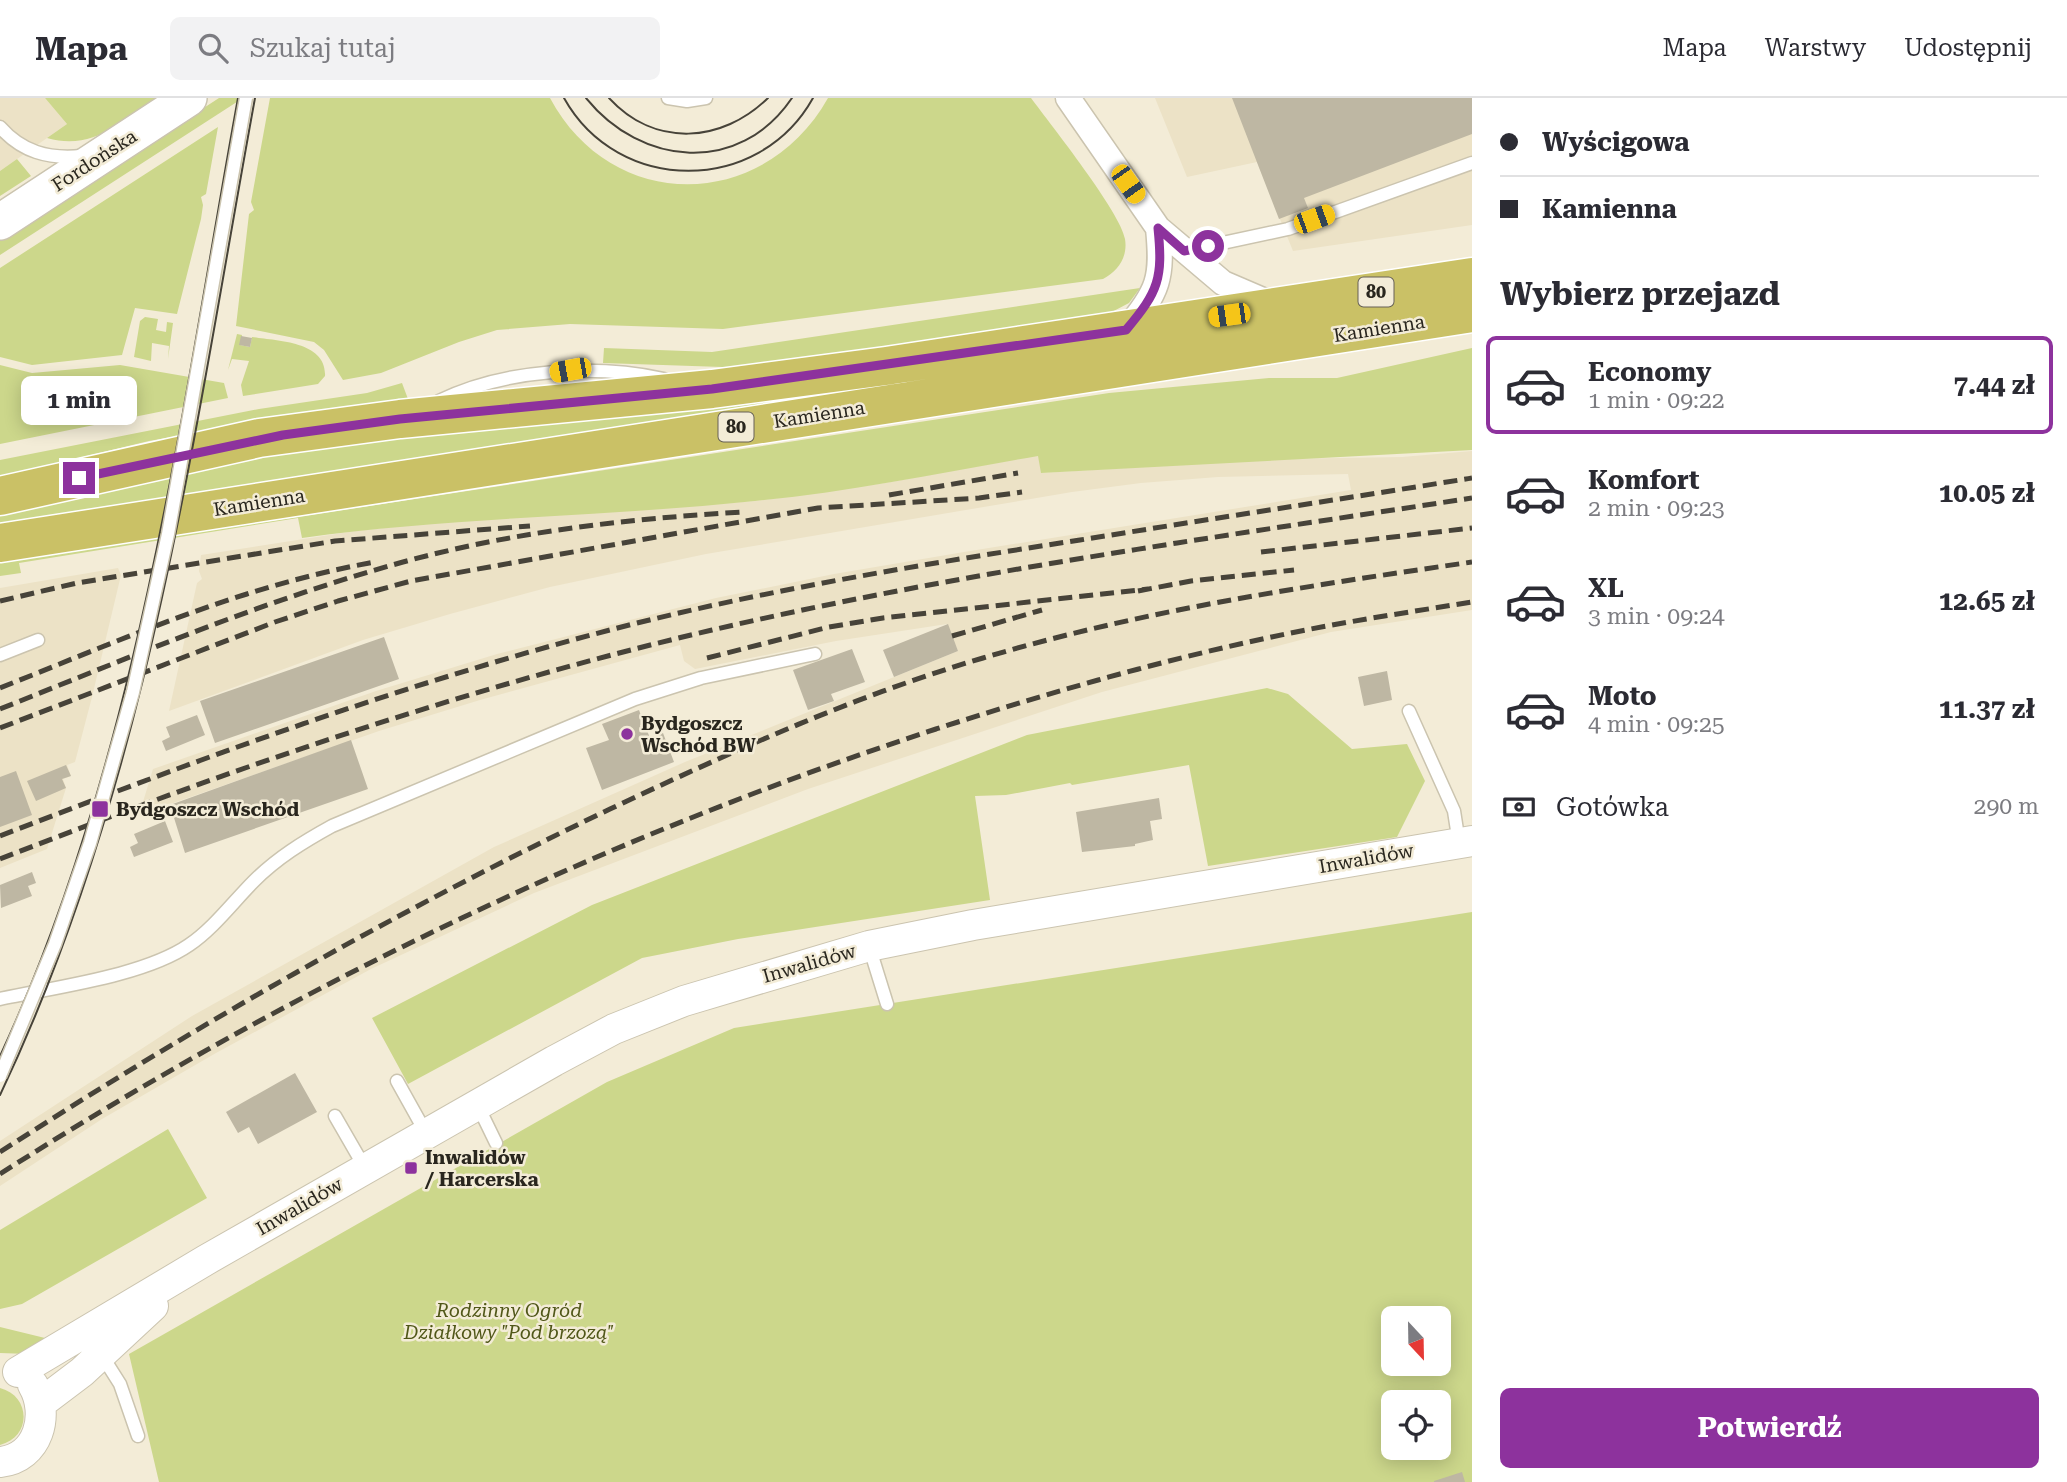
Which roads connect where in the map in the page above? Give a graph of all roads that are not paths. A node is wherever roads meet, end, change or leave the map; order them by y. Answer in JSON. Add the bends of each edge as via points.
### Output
{"nodes":[{"id":1,"x":189,"y":98,"type":"edge"},
{"id":2,"x":246,"y":98,"type":"edge"},
{"id":3,"x":668,"y":98,"type":"edge"},
{"id":4,"x":706,"y":98,"type":"edge"},
{"id":5,"x":1068,"y":98,"type":"edge"},
{"id":6,"x":0,"y":127,"type":"edge"},
{"id":7,"x":5,"y":143,"type":"edge"},
{"id":8,"x":103,"y":154,"type":"junction"},
{"id":9,"x":1472,"y":163,"type":"edge"},
{"id":10,"x":0,"y":222,"type":"edge"},
{"id":11,"x":1158,"y":228,"type":"junction"},
{"id":12,"x":1184,"y":251,"type":"junction"},
{"id":13,"x":1472,"y":277,"type":"edge"},
{"id":14,"x":1280,"y":307,"type":"junction"},
{"id":15,"x":1472,"y":313,"type":"edge"},
{"id":16,"x":1126,"y":330,"type":"junction"},
{"id":17,"x":0,"y":496,"type":"edge"},
{"id":18,"x":0,"y":543,"type":"edge"},
{"id":19,"x":38,"y":640,"type":"dead end"},
{"id":20,"x":815,"y":654,"type":"dead end"},
{"id":21,"x":0,"y":655,"type":"edge"},
{"id":22,"x":1409,"y":711,"type":"dead end"},
{"id":23,"x":1466,"y":842,"type":"edge"},
{"id":24,"x":869,"y":946,"type":"junction"},
{"id":25,"x":0,"y":999,"type":"edge"},
{"id":26,"x":887,"y":1004,"type":"dead end"},
{"id":27,"x":0,"y":1076,"type":"edge"},
{"id":28,"x":397,"y":1081,"type":"dead end"},
{"id":29,"x":477,"y":1105,"type":"junction"},
{"id":30,"x":335,"y":1116,"type":"dead end"},
{"id":31,"x":426,"y":1134,"type":"junction"},
{"id":32,"x":496,"y":1143,"type":"dead end"},
{"id":33,"x":366,"y":1168,"type":"junction"},
{"id":34,"x":206,"y":1260,"type":"junction"},
{"id":35,"x":101,"y":1353,"type":"junction"},
{"id":36,"x":9,"y":1369,"type":"edge"},
{"id":37,"x":41,"y":1403,"type":"junction"},
{"id":38,"x":138,"y":1436,"type":"dead end"},
{"id":39,"x":2,"y":1465,"type":"edge"}],
"edges":[{"from":1,"to":8,"type":"main road","name":"Fordońska"},
{"from":2,"to":27,"type":"lane","bridge":true,"via":[[164,552],[133,692],[67,910]]},
{"from":3,"to":4,"type":"lane"},
{"from":5,"to":11,"type":"street"},
{"from":6,"to":7,"type":"lane"},
{"from":7,"to":8,"type":"lane","via":[[52,157]]},
{"from":8,"to":10,"type":"main road","name":"Fordońska"},
{"from":9,"to":12,"type":"lane","via":[[1288,229]]},
{"from":11,"to":12,"type":"street"},
{"from":11,"to":16,"type":"street","via":[[1158,282]]},
{"from":12,"to":14,"type":"street","via":[[1223,283]]},
{"from":13,"to":14,"type":"main road","name":"Kamienna","number":"80"},
{"from":14,"to":16,"type":"main road","name":"Kamienna","number":"80"},
{"from":15,"to":18,"type":"main road","name":"Kamienna","number":"80"},
{"from":16,"to":17,"type":"main road","name":"Kamienna","number":"80","via":[[712,389],[400,419],[259,438]]},
{"from":19,"to":21,"type":"lane"},
{"from":20,"to":25,"type":"lane","via":[[701,678],[635,699],[332,826],[294,847],[176,954],[132,970]]},
{"from":22,"to":23,"type":"lane"},
{"from":23,"to":24,"type":"street","name":"Inwalidów"},
{"from":24,"to":26,"type":"lane"},
{"from":24,"to":29,"type":"street","name":"Inwalidów","via":[[672,1005],[614,1029]]},
{"from":28,"to":31,"type":"lane"},
{"from":29,"to":31,"type":"street","name":"Inwalidów"},
{"from":29,"to":32,"type":"lane"},
{"from":30,"to":33,"type":"lane"},
{"from":31,"to":33,"type":"street","name":"Inwalidów"},
{"from":33,"to":34,"type":"street","name":"Inwalidów"},
{"from":34,"to":35,"type":"street","name":"Inwalidów"},
{"from":34,"to":36,"type":"street","name":"Inwalidów"},
{"from":35,"to":37,"type":"street","name":"Inwalidów"},
{"from":35,"to":38,"type":"lane","via":[[120,1384]]},
{"from":36,"to":37,"type":"street","via":[[31,1382]]},
{"from":37,"to":39,"type":"street","via":[[40,1429],[33,1443]]}]}
